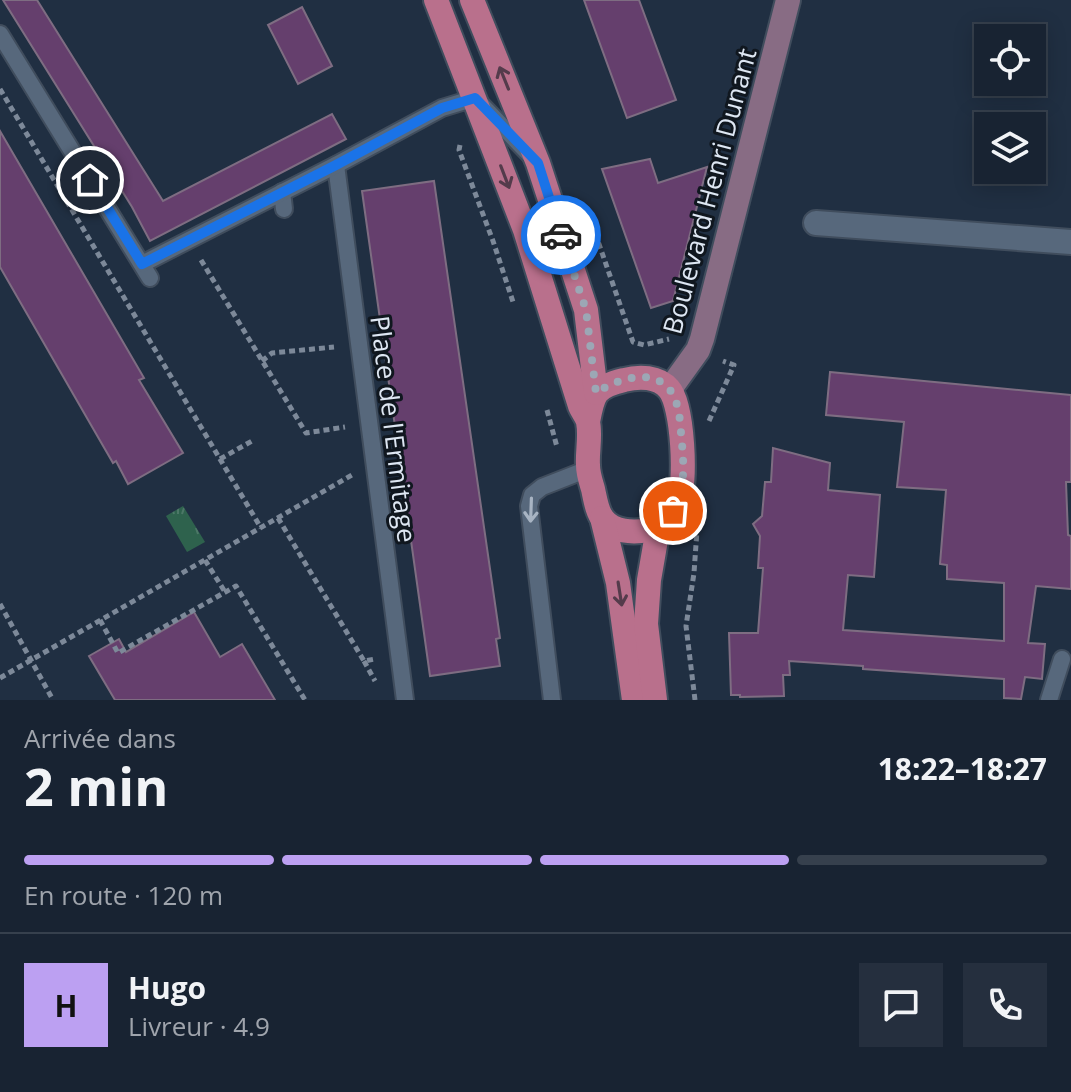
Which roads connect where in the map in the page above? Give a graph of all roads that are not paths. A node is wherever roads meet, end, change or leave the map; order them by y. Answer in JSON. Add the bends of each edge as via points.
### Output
{"nodes":[{"id":1,"x":436,"y":0,"type":"edge"},
{"id":2,"x":472,"y":0,"type":"edge"},
{"id":3,"x":788,"y":0,"type":"edge"},
{"id":4,"x":0,"y":34,"type":"edge"},
{"id":5,"x":475,"y":98,"type":"junction"},
{"id":6,"x":538,"y":163,"type":"junction"},
{"id":7,"x":336,"y":165,"type":"junction"},
{"id":8,"x":816,"y":223,"type":"dead end"},
{"id":9,"x":1071,"y":242,"type":"edge"},
{"id":10,"x":670,"y":389,"type":"junction"},
{"id":11,"x":596,"y":393,"type":"junction"},
{"id":12,"x":588,"y":422,"type":"junction"},
{"id":13,"x":577,"y":473,"type":"junction"},
{"id":14,"x":602,"y":518,"type":"junction"},
{"id":15,"x":658,"y":528,"type":"junction"},
{"id":16,"x":1062,"y":659,"type":"dead end"},
{"id":17,"x":405,"y":700,"type":"edge"},
{"id":18,"x":552,"y":700,"type":"edge"},
{"id":19,"x":634,"y":700,"type":"edge"},
{"id":20,"x":655,"y":700,"type":"edge"},
{"id":21,"x":1049,"y":700,"type":"edge"}],
"edges":[{"from":1,"to":5,"type":"main road"},
{"from":6,"to":2,"type":"main road","one_way":true},
{"from":3,"to":10,"type":"main road","name":"Boulevard Henri Dunant","via":[[698,350]]},
{"from":4,"to":7,"type":"lane","via":[[146,271],[189,240],[283,201]]},
{"from":5,"to":6,"type":"lane"},
{"from":5,"to":7,"type":"lane","via":[[442,108]]},
{"from":5,"to":12,"type":"main road","one_way":true},
{"from":6,"to":11,"type":"main road","via":[[586,310]]},
{"from":7,"to":17,"type":"lane","name":"Place de l'Ermitage"},
{"from":8,"to":9,"type":"street"},
{"from":10,"to":11,"type":"main road","via":[[635,377]]},
{"from":10,"to":15,"type":"main road","via":[[680,421],[681,493]]},
{"from":11,"to":12,"type":"main road"},
{"from":12,"to":13,"type":"main road"},
{"from":13,"to":14,"type":"main road"},
{"from":13,"to":18,"type":"lane","one_way":true,"via":[[542,487],[529,506]]},
{"from":14,"to":15,"type":"main road","via":[[618,529]]},
{"from":14,"to":19,"type":"main road","one_way":true,"via":[[618,583]]},
{"from":15,"to":20,"type":"main road","via":[[646,624]]},
{"from":16,"to":21,"type":"lane"}]}
